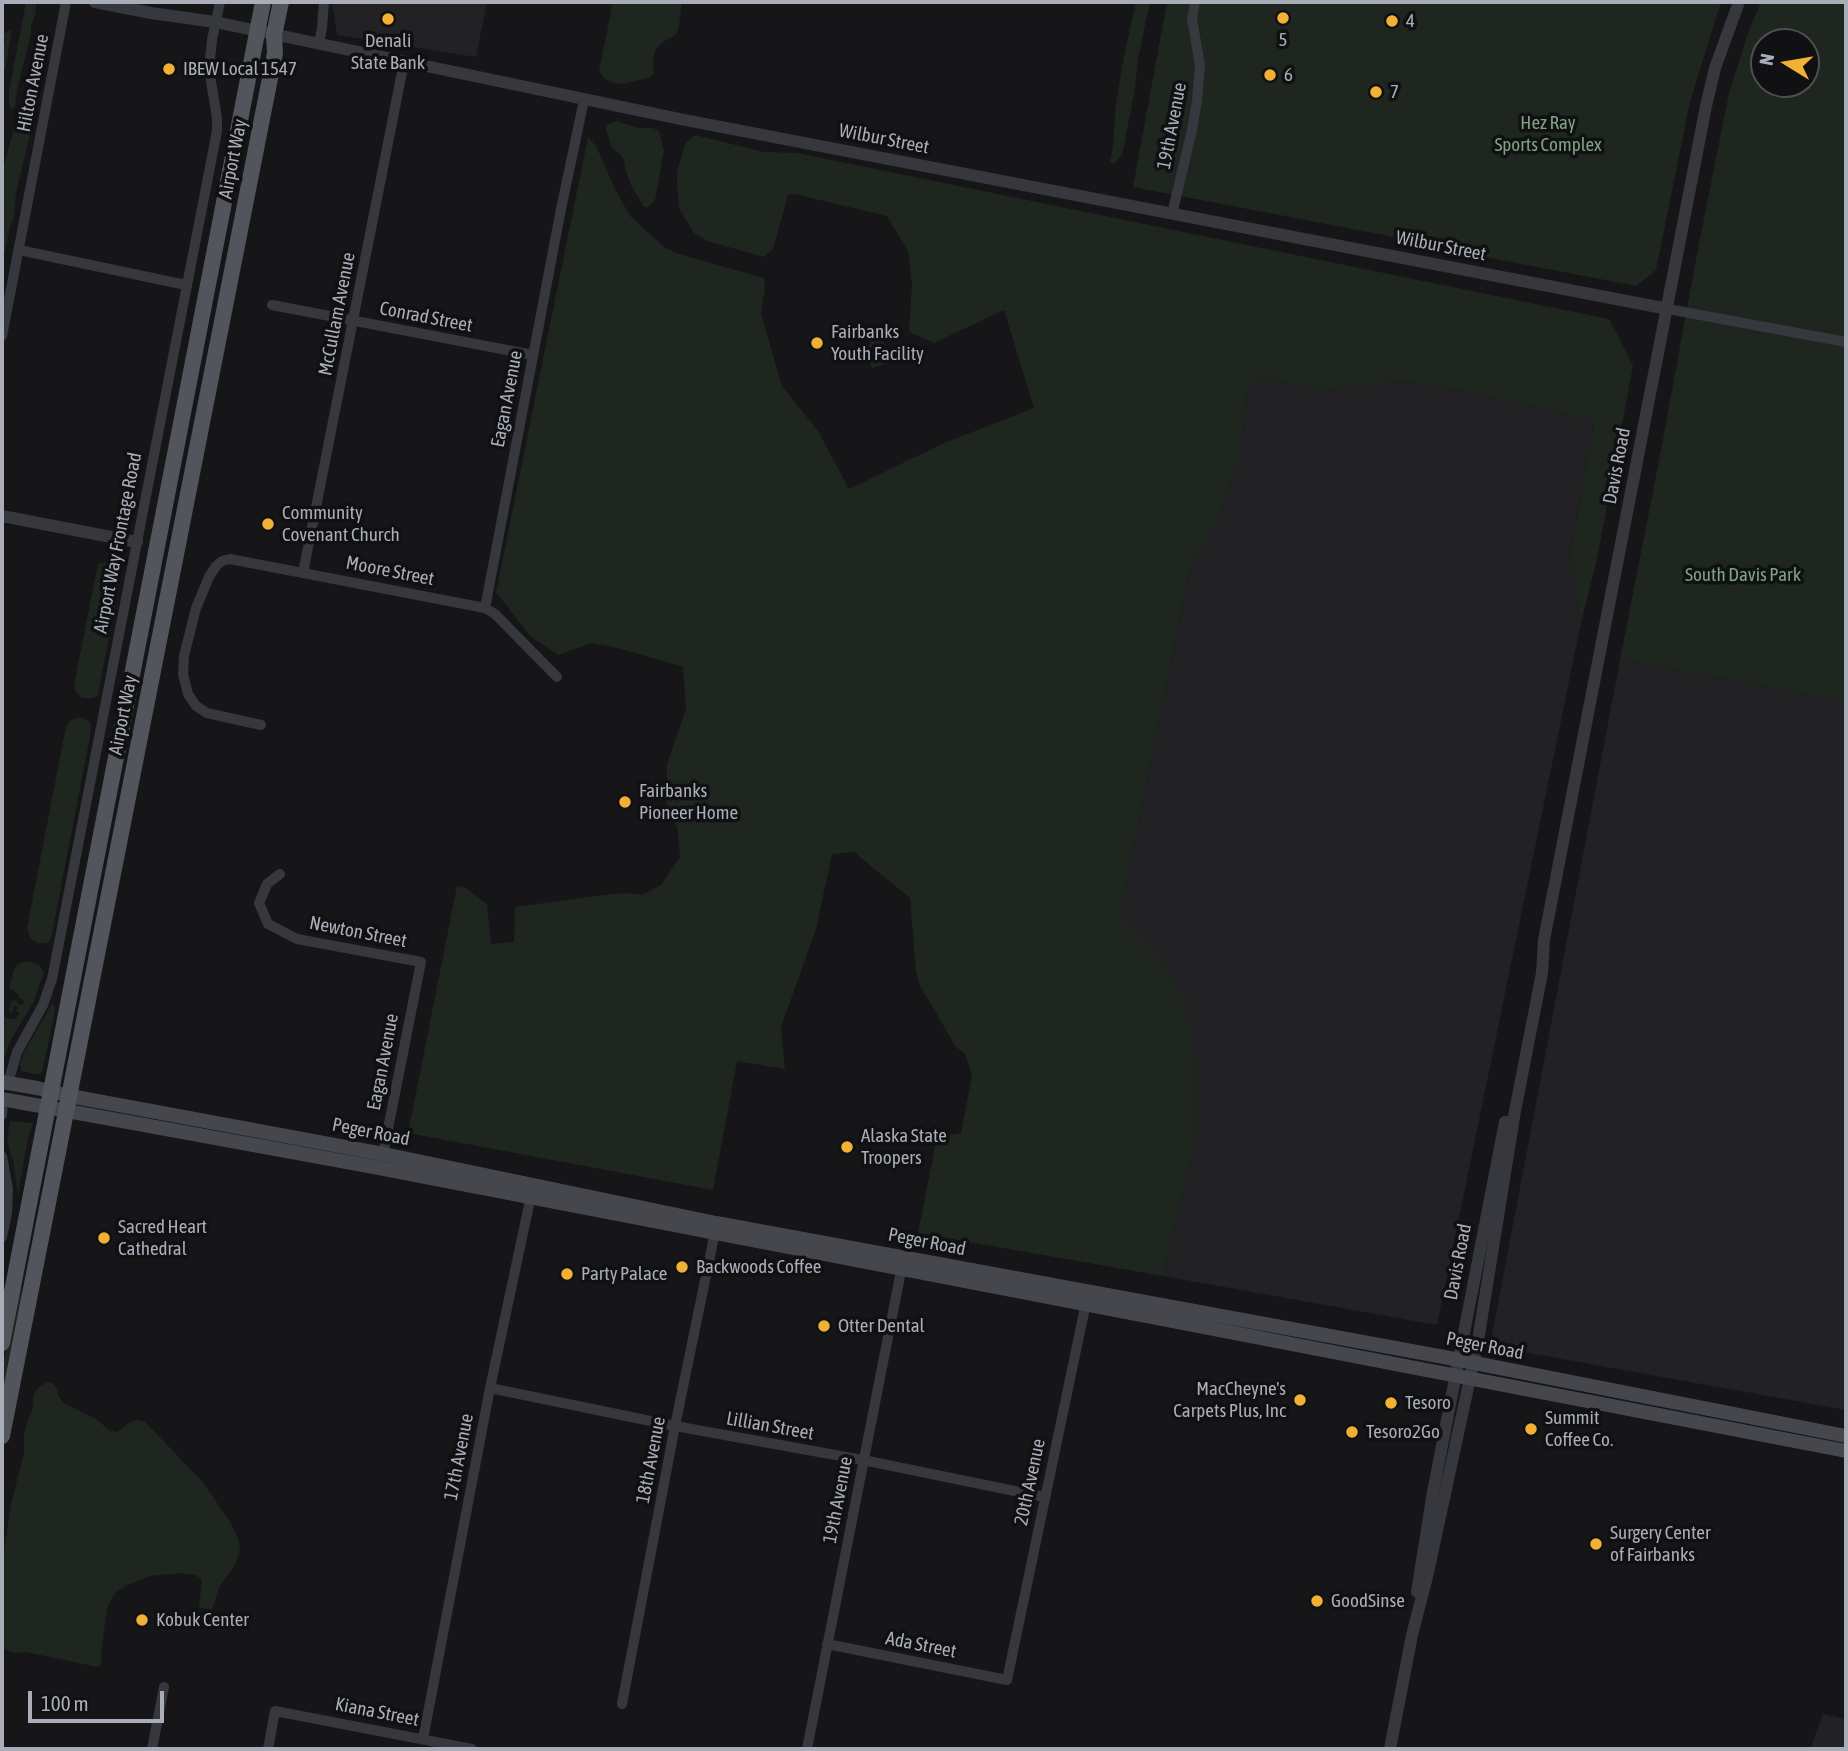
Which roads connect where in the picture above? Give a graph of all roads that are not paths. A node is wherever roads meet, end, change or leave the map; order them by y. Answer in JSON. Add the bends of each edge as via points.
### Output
{"nodes":[{"id":1,"x":66,"y":2,"type":"edge"},
{"id":2,"x":95,"y":2,"type":"edge"},
{"id":3,"x":220,"y":2,"type":"edge"},
{"id":4,"x":263,"y":2,"type":"edge"},
{"id":5,"x":281,"y":2,"type":"edge"},
{"id":6,"x":324,"y":2,"type":"edge"},
{"id":7,"x":1195,"y":2,"type":"edge"},
{"id":8,"x":1739,"y":2,"type":"edge"},
{"id":9,"x":215,"y":22,"type":"junction"},
{"id":10,"x":258,"y":31,"type":"junction"},
{"id":11,"x":274,"y":35,"type":"junction"},
{"id":12,"x":319,"y":43,"type":"junction"},
{"id":13,"x":404,"y":62,"type":"junction"},
{"id":14,"x":584,"y":100,"type":"junction"},
{"id":15,"x":1172,"y":214,"type":"junction"},
{"id":16,"x":19,"y":250,"type":"junction"},
{"id":17,"x":186,"y":285,"type":"junction"},
{"id":18,"x":272,"y":305,"type":"dead end"},
{"id":19,"x":1668,"y":309,"type":"junction"},
{"id":20,"x":354,"y":321,"type":"junction"},
{"id":21,"x":2,"y":336,"type":"edge"},
{"id":22,"x":1846,"y":342,"type":"edge"},
{"id":23,"x":533,"y":355,"type":"junction"},
{"id":24,"x":2,"y":516,"type":"edge"},
{"id":25,"x":137,"y":542,"type":"junction"},
{"id":26,"x":303,"y":573,"type":"junction"},
{"id":27,"x":485,"y":608,"type":"junction"},
{"id":28,"x":557,"y":677,"type":"dead end"},
{"id":29,"x":261,"y":725,"type":"dead end"},
{"id":30,"x":280,"y":874,"type":"dead end"},
{"id":31,"x":421,"y":962,"type":"joint"},
{"id":32,"x":5,"y":1082,"type":"edge"},
{"id":33,"x":51,"y":1091,"type":"junction"},
{"id":34,"x":3,"y":1099,"type":"edge"},
{"id":35,"x":68,"y":1104,"type":"junction"},
{"id":36,"x":48,"y":1109,"type":"junction"},
{"id":37,"x":2,"y":1115,"type":"edge"},
{"id":38,"x":2,"y":1156,"type":"edge"},
{"id":39,"x":381,"y":1161,"type":"junction"},
{"id":40,"x":533,"y":1191,"type":"junction"},
{"id":41,"x":715,"y":1228,"type":"junction"},
{"id":42,"x":2,"y":1237,"type":"edge"},
{"id":43,"x":903,"y":1263,"type":"junction"},
{"id":44,"x":1087,"y":1298,"type":"junction"},
{"id":45,"x":2,"y":1343,"type":"edge"},
{"id":46,"x":1465,"y":1370,"type":"junction"},
{"id":47,"x":490,"y":1388,"type":"junction"},
{"id":48,"x":675,"y":1426,"type":"junction"},
{"id":49,"x":2,"y":1436,"type":"edge"},
{"id":50,"x":1846,"y":1436,"type":"edge"},
{"id":51,"x":1846,"y":1451,"type":"edge"},
{"id":52,"x":863,"y":1460,"type":"junction"},
{"id":53,"x":1045,"y":1497,"type":"junction"},
{"id":54,"x":827,"y":1644,"type":"junction"},
{"id":55,"x":1007,"y":1680,"type":"joint"},
{"id":56,"x":164,"y":1688,"type":"dead end"},
{"id":57,"x":622,"y":1704,"type":"dead end"},
{"id":58,"x":423,"y":1738,"type":"junction"},
{"id":59,"x":152,"y":1749,"type":"edge"},
{"id":60,"x":268,"y":1749,"type":"edge"},
{"id":61,"x":472,"y":1749,"type":"edge"},
{"id":62,"x":807,"y":1749,"type":"edge"},
{"id":63,"x":1390,"y":1749,"type":"edge"}],
"edges":[{"from":1,"to":16,"type":"street","name":"Hilton Avenue"},
{"from":2,"to":9,"type":"street","name":"Wilbur Street"},
{"from":3,"to":9,"type":"street","name":"Airport Way Frontage Road"},
{"from":4,"to":10,"type":"main road","name":"Airport Way"},
{"from":5,"to":11,"type":"main road","name":"Airport Way"},
{"from":6,"to":12,"type":"street"},
{"from":7,"to":15,"type":"street","name":"19th Avenue","via":[[1192,19],[1200,65],[1197,101]]},
{"from":8,"to":19,"type":"street","name":"Davis Road","via":[[1706,106]]},
{"from":9,"to":10,"type":"street","name":"Wilbur Street"},
{"from":9,"to":17,"type":"street","name":"Airport Way Frontage Road","via":[[209,69],[217,131]]},
{"from":10,"to":11,"type":"street","name":"Wilbur Street"},
{"from":10,"to":33,"type":"main road","name":"Airport Way"},
{"from":11,"to":12,"type":"street","name":"Wilbur Street"},
{"from":11,"to":35,"type":"main road","name":"Airport Way","via":[[275,53]]},
{"from":12,"to":13,"type":"street","name":"Wilbur Street"},
{"from":13,"to":14,"type":"street","name":"Wilbur Street"},
{"from":13,"to":20,"type":"street","name":"McCullam Avenue"},
{"from":14,"to":15,"type":"street","name":"Wilbur Street"},
{"from":14,"to":23,"type":"street","name":"Eagan Avenue"},
{"from":15,"to":19,"type":"street","name":"Wilbur Street"},
{"from":16,"to":17,"type":"street"},
{"from":16,"to":21,"type":"street","name":"Hilton Avenue"},
{"from":17,"to":25,"type":"street","name":"Airport Way Frontage Road"},
{"from":18,"to":20,"type":"street","name":"Conrad Street"},
{"from":19,"to":22,"type":"street"},
{"from":19,"to":46,"type":"street","name":"Davis Road"},
{"from":20,"to":23,"type":"street","name":"Conrad Street"},
{"from":20,"to":26,"type":"street","name":"McCullam Avenue"},
{"from":23,"to":27,"type":"street","name":"Eagan Avenue"},
{"from":24,"to":25,"type":"street"},
{"from":25,"to":32,"type":"street","name":"Airport Way Frontage Road","via":[[52,979]]},
{"from":26,"to":27,"type":"street","name":"Moore Street"},
{"from":26,"to":29,"type":"street","name":"Moore Street","via":[[222,561],[209,577],[196,608],[184,656],[188,694],[207,713]]},
{"from":27,"to":28,"type":"street"},
{"from":30,"to":31,"type":"street","name":"Newton Street","via":[[267,884],[259,903],[268,924],[297,939]]},
{"from":31,"to":39,"type":"street","name":"Eagan Avenue"},
{"from":32,"to":33,"type":"main road","name":"Peger Road"},
{"from":33,"to":35,"type":"main road","name":"Peger Road"},
{"from":33,"to":36,"type":"main road","name":"Airport Way"},
{"from":34,"to":36,"type":"main road","name":"Peger Road"},
{"from":34,"to":37,"type":"street"},
{"from":35,"to":36,"type":"main road","name":"Peger Road"},
{"from":35,"to":39,"type":"main road","name":"Peger Road"},
{"from":35,"to":49,"type":"main road","name":"Airport Way"},
{"from":36,"to":45,"type":"main road","name":"Airport Way"},
{"from":38,"to":42,"type":"street","via":[[8,1203]]},
{"from":39,"to":40,"type":"main road","name":"Peger Road"},
{"from":40,"to":41,"type":"main road","name":"Peger Road"},
{"from":40,"to":47,"type":"street","name":"17th Avenue"},
{"from":41,"to":43,"type":"main road","name":"Peger Road"},
{"from":41,"to":48,"type":"street","name":"18th Avenue"},
{"from":43,"to":44,"type":"main road","name":"Peger Road"},
{"from":43,"to":52,"type":"street","name":"19th Avenue"},
{"from":44,"to":46,"type":"main road","name":"Peger Road"},
{"from":44,"to":53,"type":"street","name":"20th Avenue"},
{"from":46,"to":50,"type":"main road","name":"Peger Road"},
{"from":46,"to":51,"type":"main road","name":"Peger Road"},
{"from":46,"to":63,"type":"street","name":"Davis Road","via":[[1419,1576]]},
{"from":47,"to":48,"type":"street","name":"Lillian Street"},
{"from":47,"to":58,"type":"street","name":"17th Avenue"},
{"from":48,"to":52,"type":"street","name":"Lillian Street"},
{"from":48,"to":57,"type":"street","name":"18th Avenue"},
{"from":52,"to":53,"type":"street","name":"Lillian Street"},
{"from":52,"to":54,"type":"street","name":"19th Avenue"},
{"from":53,"to":55,"type":"street","name":"20th Avenue"},
{"from":54,"to":55,"type":"street","name":"Ada Street"},
{"from":54,"to":62,"type":"street","name":"19th Avenue"},
{"from":56,"to":59,"type":"street"},
{"from":58,"to":60,"type":"street","name":"Kiana Street","via":[[275,1711]]},
{"from":58,"to":61,"type":"street","name":"Kiana Street"}]}
